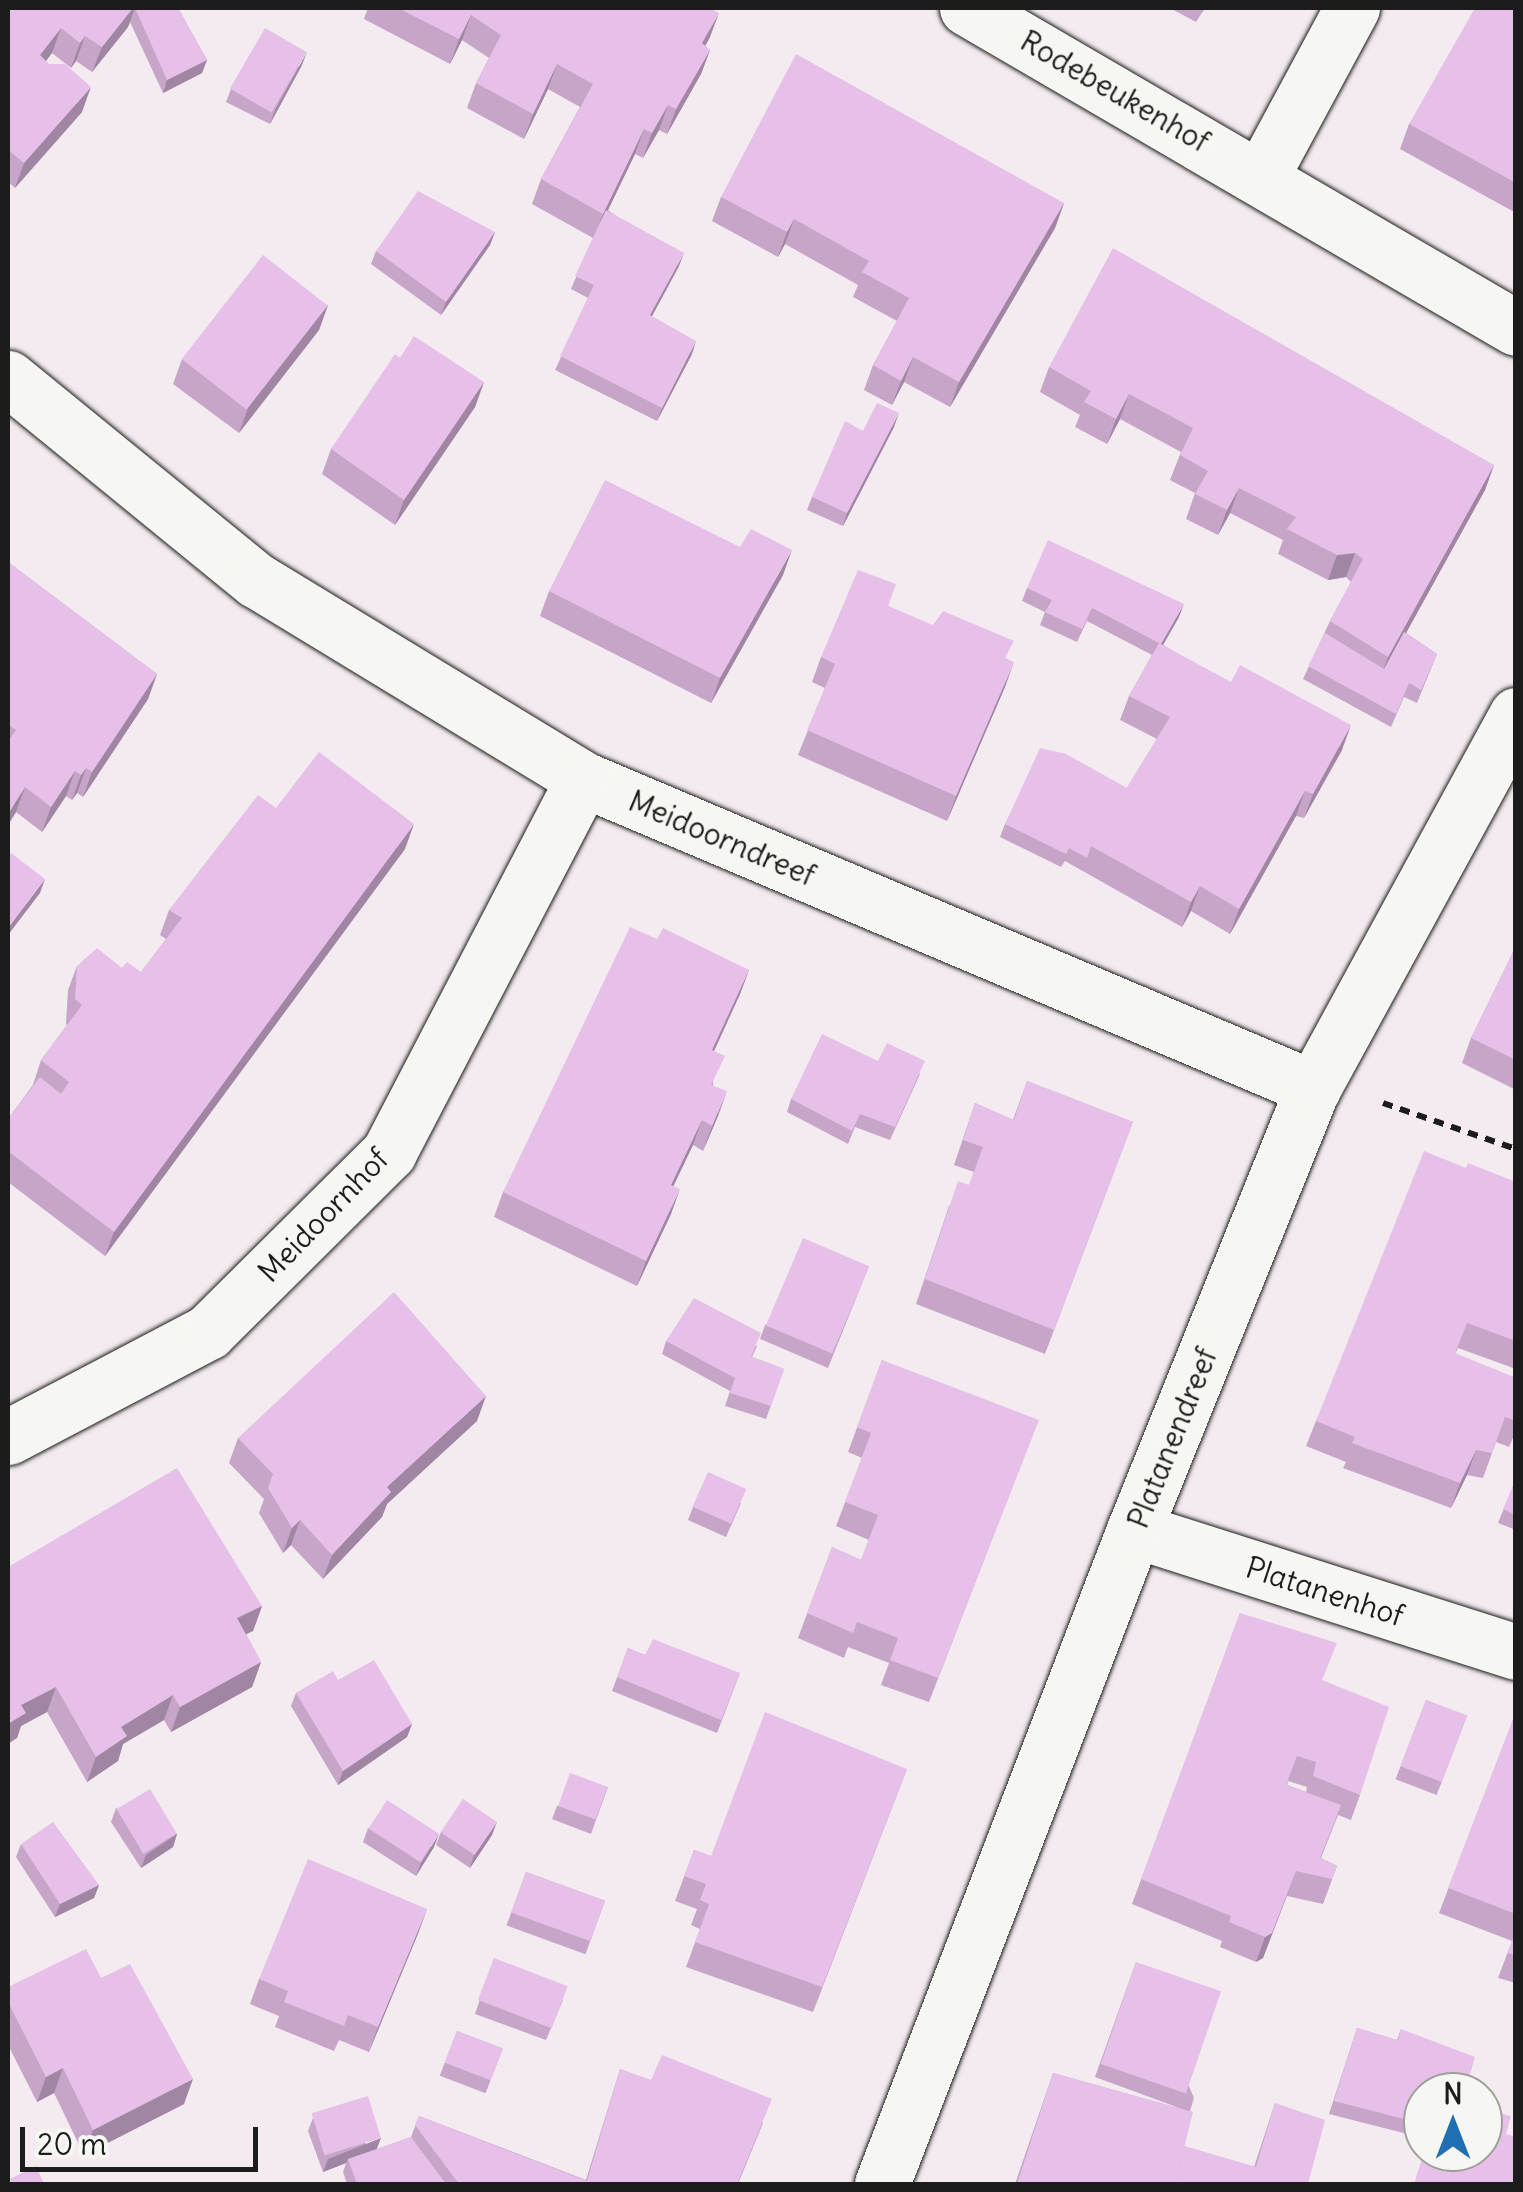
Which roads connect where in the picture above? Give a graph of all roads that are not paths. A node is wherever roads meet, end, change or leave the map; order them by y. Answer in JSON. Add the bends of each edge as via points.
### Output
{"nodes":[{"id":1,"x":967,"y":8,"type":"edge"},
{"id":2,"x":1352,"y":8,"type":"edge"},
{"id":3,"x":1262,"y":175,"type":"junction"},
{"id":4,"x":1516,"y":328,"type":"edge"},
{"id":5,"x":8,"y":378,"type":"edge"},
{"id":6,"x":1516,"y":716,"type":"edge"},
{"id":7,"x":583,"y":779,"type":"junction"},
{"id":8,"x":1313,"y":1088,"type":"junction"},
{"id":9,"x":8,"y":1438,"type":"edge"},
{"id":10,"x":1134,"y":1530,"type":"junction"},
{"id":11,"x":1516,"y":1652,"type":"edge"},
{"id":12,"x":882,"y":2184,"type":"edge"}],
"edges":[{"from":1,"to":3,"type":"street","name":"Rodebeukenhof"},
{"from":2,"to":3,"type":"street"},
{"from":3,"to":4,"type":"street","name":"Rodebeukenhof"},
{"from":5,"to":7,"type":"street","name":"Meidoorndreef","via":[[256,580]]},
{"from":6,"to":8,"type":"street","name":"Platanendreef"},
{"from":7,"to":8,"type":"street","name":"Meidoorndreef"},
{"from":7,"to":9,"type":"street","name":"Meidoornhof","via":[[389,1152],[208,1332]]},
{"from":8,"to":10,"type":"street","name":"Platanendreef"},
{"from":10,"to":11,"type":"street","name":"Platanenhof"},
{"from":10,"to":12,"type":"street","name":"Platanendreef"}]}
